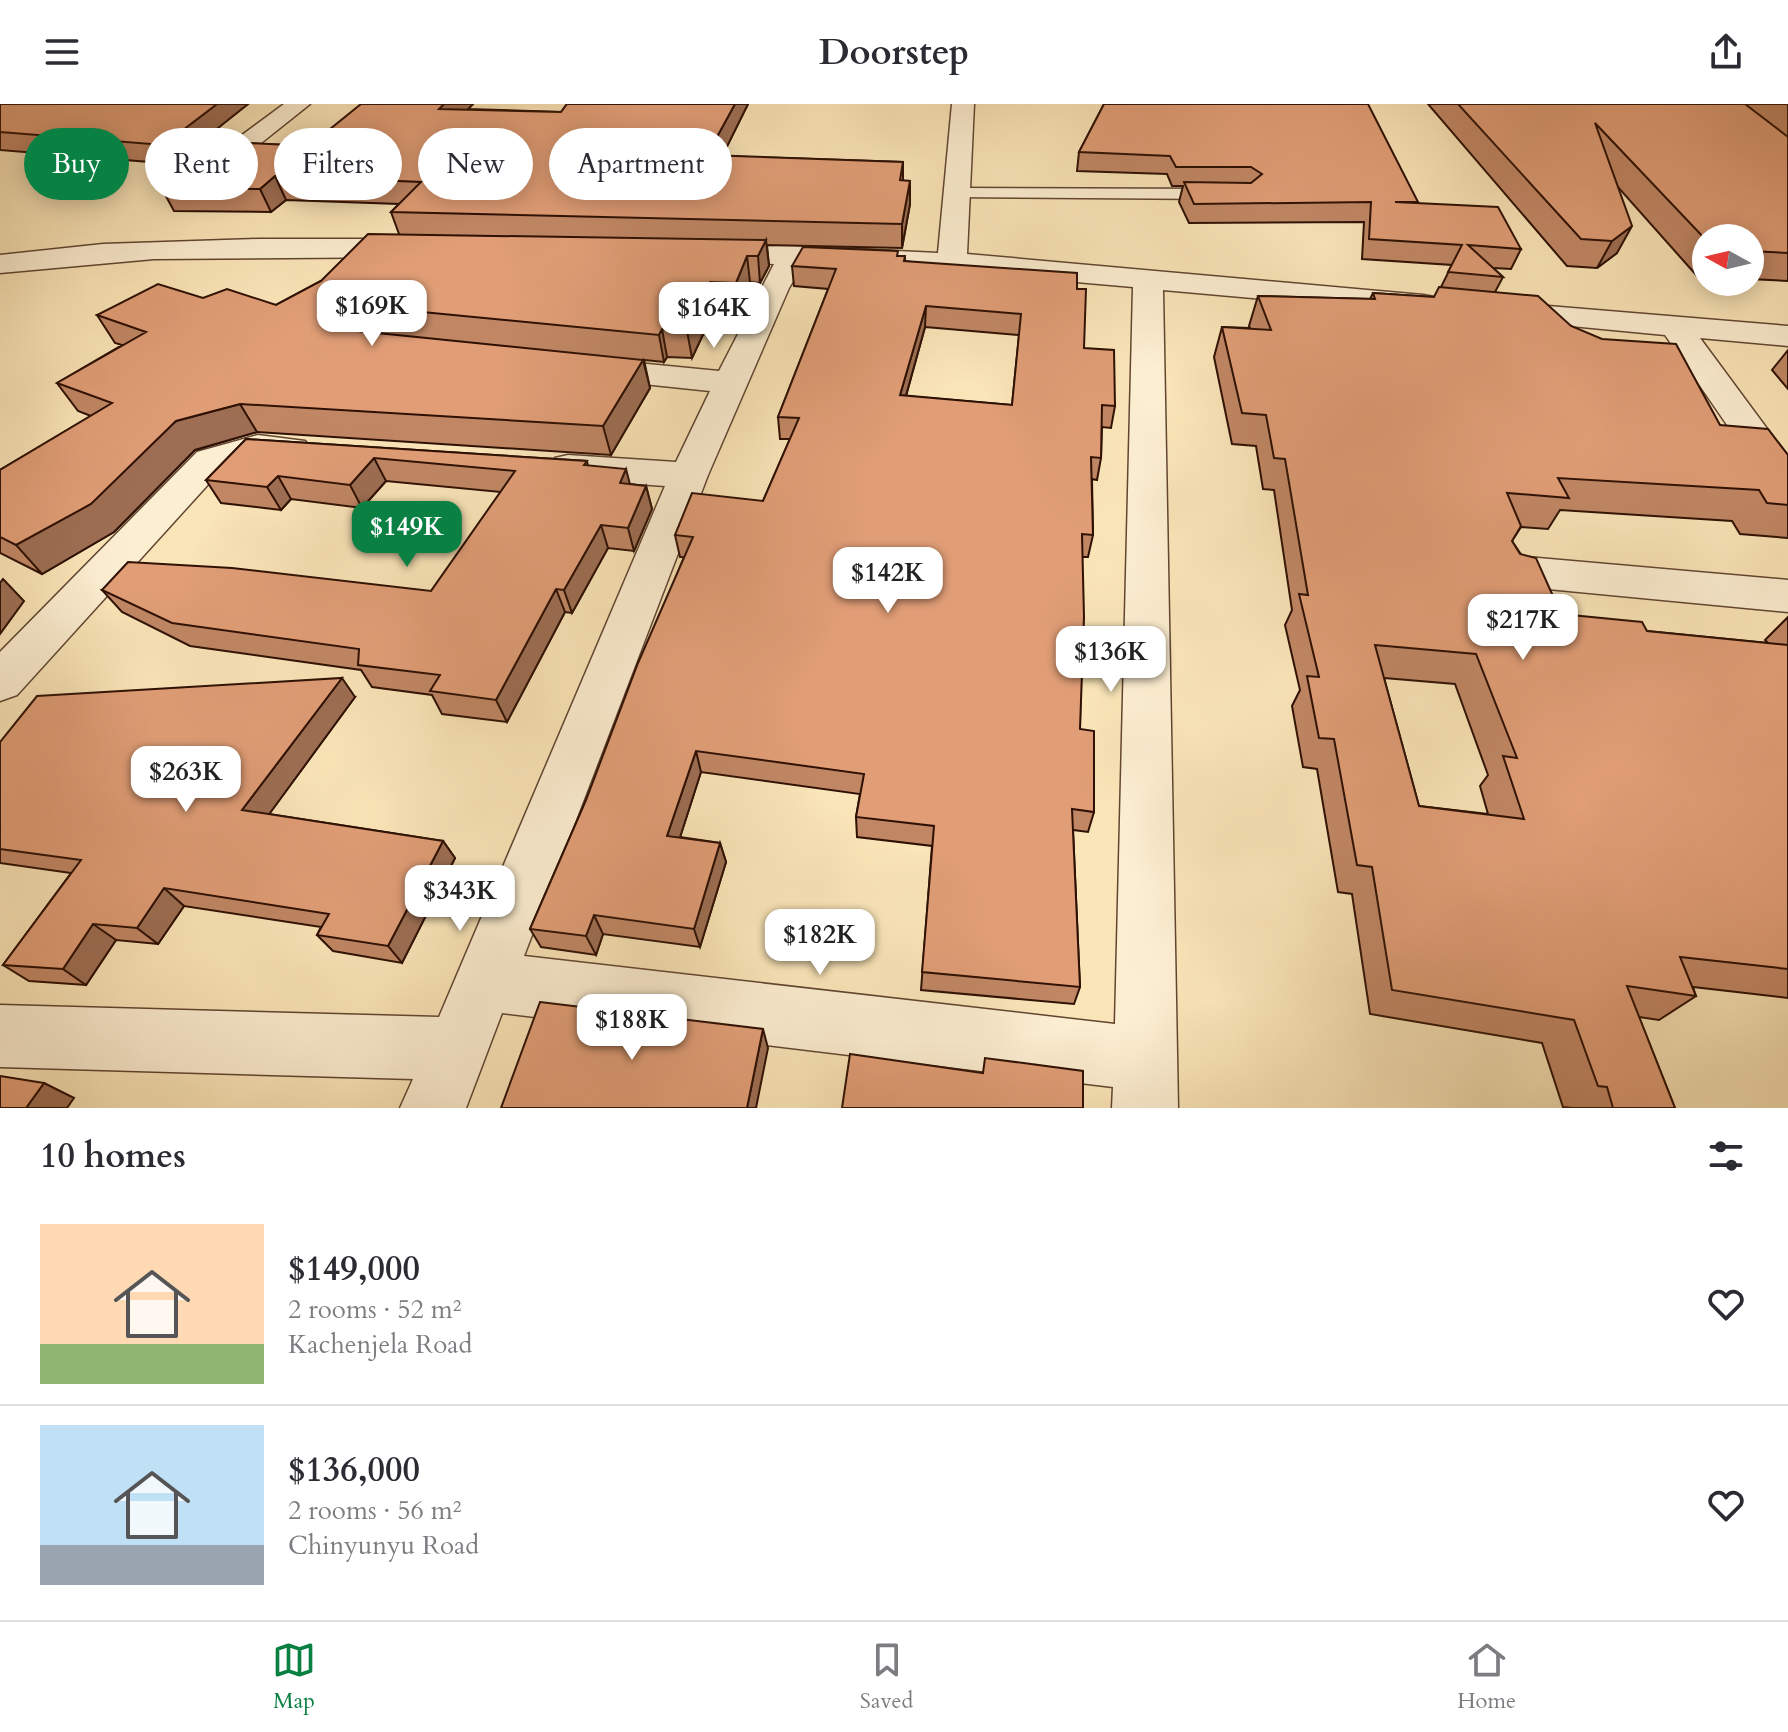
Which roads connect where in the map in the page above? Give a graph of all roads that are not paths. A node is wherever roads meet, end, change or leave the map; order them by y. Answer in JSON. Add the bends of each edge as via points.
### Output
{"nodes":[{"id":1,"x":299,"y":104,"type":"edge"},
{"id":2,"x":963,"y":104,"type":"edge"},
{"id":3,"x":258,"y":135,"type":"edge"},
{"id":4,"x":957,"y":193,"type":"junction"},
{"id":5,"x":1231,"y":194,"type":"edge"},
{"id":6,"x":446,"y":249,"type":"edge"},
{"id":7,"x":683,"y":253,"type":"edge"},
{"id":8,"x":794,"y":255,"type":"junction"},
{"id":9,"x":952,"y":262,"type":"junction"},
{"id":10,"x":0,"y":264,"type":"edge"},
{"id":11,"x":1148,"y":280,"type":"junction"},
{"id":12,"x":1675,"y":326,"type":"junction"},
{"id":13,"x":1788,"y":336,"type":"edge"},
{"id":14,"x":557,"y":365,"type":"edge"},
{"id":15,"x":731,"y":383,"type":"junction"},
{"id":16,"x":335,"y":452,"type":"edge"},
{"id":17,"x":535,"y":465,"type":"edge"},
{"id":18,"x":689,"y":475,"type":"junction"},
{"id":19,"x":1788,"y":484,"type":"edge"},
{"id":20,"x":1516,"y":571,"type":"edge"},
{"id":21,"x":1788,"y":596,"type":"edge"},
{"id":22,"x":0,"y":682,"type":"edge"},
{"id":23,"x":484,"y":981,"type":"junction"},
{"id":24,"x":0,"y":1036,"type":"edge"},
{"id":25,"x":457,"y":1049,"type":"junction"},
{"id":26,"x":1145,"y":1083,"type":"edge"},
{"id":27,"x":433,"y":1108,"type":"edge"}],
"edges":[{"from":1,"to":3,"type":"street"},
{"from":2,"to":4,"type":"street"},
{"from":4,"to":5,"type":"lane"},
{"from":4,"to":9,"type":"street"},
{"from":6,"to":10,"type":"street","via":[[256,246],[68,255]]},
{"from":7,"to":8,"type":"street"},
{"from":8,"to":9,"type":"street"},
{"from":8,"to":15,"type":"street"},
{"from":9,"to":11,"type":"street"},
{"from":11,"to":12,"type":"street"},
{"from":11,"to":26,"type":"street"},
{"from":12,"to":13,"type":"street"},
{"from":12,"to":19,"type":"street"},
{"from":14,"to":15,"type":"street"},
{"from":15,"to":18,"type":"street"},
{"from":16,"to":22,"type":"street","via":[[258,447],[210,460]]},
{"from":17,"to":18,"type":"street"},
{"from":18,"to":23,"type":"street"},
{"from":20,"to":21,"type":"street"},
{"from":23,"to":25,"type":"street"},
{"from":23,"to":26,"type":"street"},
{"from":24,"to":25,"type":"street"},
{"from":25,"to":27,"type":"street"}]}
